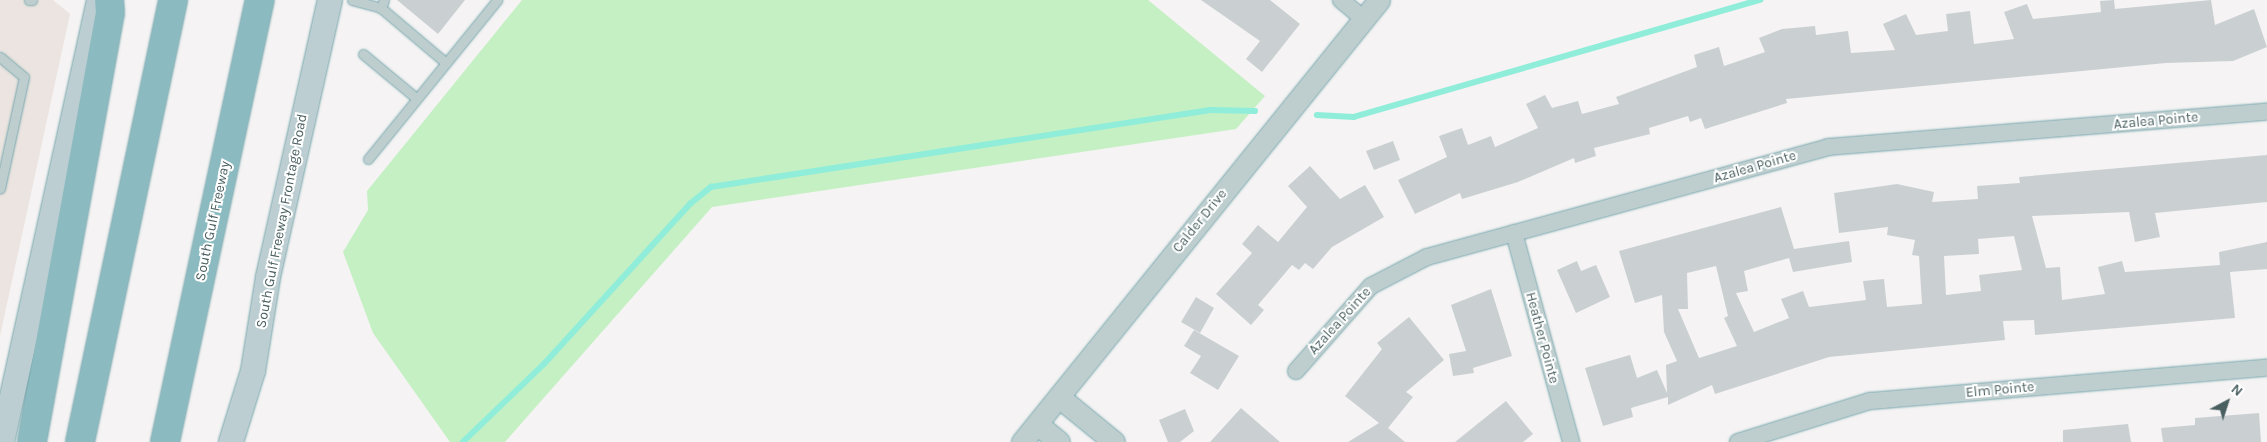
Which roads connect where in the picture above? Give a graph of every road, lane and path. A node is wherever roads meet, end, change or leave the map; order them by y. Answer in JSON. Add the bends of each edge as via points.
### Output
{"nodes":[{"id":1,"x":99,"y":0,"type":"edge"},
{"id":2,"x":109,"y":0,"type":"edge"},
{"id":3,"x":173,"y":0,"type":"edge"},
{"id":4,"x":260,"y":0,"type":"edge"},
{"id":5,"x":330,"y":0,"type":"edge"},
{"id":6,"x":352,"y":0,"type":"edge"},
{"id":7,"x":497,"y":0,"type":"edge"},
{"id":8,"x":1342,"y":0,"type":"edge"},
{"id":9,"x":1380,"y":0,"type":"edge"},
{"id":10,"x":383,"y":4,"type":"edge"},
{"id":11,"x":1364,"y":19,"type":"junction"},
{"id":12,"x":363,"y":54,"type":"dead end"},
{"id":13,"x":0,"y":57,"type":"edge"},
{"id":14,"x":445,"y":62,"type":"junction"},
{"id":15,"x":416,"y":98,"type":"junction"},
{"id":16,"x":2267,"y":112,"type":"edge"},
{"id":17,"x":368,"y":160,"type":"dead end"},
{"id":18,"x":0,"y":188,"type":"edge"},
{"id":19,"x":1514,"y":233,"type":"junction"},
{"id":20,"x":2267,"y":368,"type":"edge"},
{"id":21,"x":1296,"y":371,"type":"dead end"},
{"id":22,"x":1058,"y":397,"type":"junction"},
{"id":23,"x":1037,"y":424,"type":"junction"},
{"id":24,"x":2,"y":442,"type":"edge"},
{"id":25,"x":32,"y":442,"type":"edge"},
{"id":26,"x":80,"y":442,"type":"edge"},
{"id":27,"x":165,"y":442,"type":"edge"},
{"id":28,"x":231,"y":442,"type":"edge"},
{"id":29,"x":1022,"y":442,"type":"edge"},
{"id":30,"x":1058,"y":442,"type":"edge"},
{"id":31,"x":1114,"y":442,"type":"edge"},
{"id":32,"x":1571,"y":442,"type":"edge"},
{"id":33,"x":1738,"y":442,"type":"edge"}],
"edges":[{"from":1,"to":24,"type":"main road"},
{"from":2,"to":25,"type":"highway","via":[[110,13]]},
{"from":3,"to":26,"type":"highway"},
{"from":4,"to":27,"type":"highway","name":"South Gulf Freeway"},
{"from":5,"to":28,"type":"main road","name":"South Gulf Freeway Frontage Road","via":[[268,277],[253,372]]},
{"from":6,"to":10,"type":"lane"},
{"from":7,"to":14,"type":"lane"},
{"from":8,"to":11,"type":"street"},
{"from":9,"to":11,"type":"street","name":"Calder Drive"},
{"from":10,"to":14,"type":"lane"},
{"from":11,"to":22,"type":"street","name":"Calder Drive"},
{"from":12,"to":15,"type":"lane"},
{"from":13,"to":18,"type":"lane","via":[[24,77]]},
{"from":14,"to":15,"type":"lane"},
{"from":15,"to":17,"type":"lane"},
{"from":16,"to":19,"type":"street","name":"Azalea Pointe","via":[[1828,147]]},
{"from":19,"to":21,"type":"street","name":"Azalea Pointe","via":[[1427,257],[1371,286]]},
{"from":19,"to":32,"type":"street","name":"Heather Pointe"},
{"from":20,"to":33,"type":"street","name":"Elm Pointe","via":[[1870,401]]},
{"from":22,"to":23,"type":"street","name":"Calder Drive"},
{"from":22,"to":31,"type":"street"},
{"from":23,"to":29,"type":"street","name":"Calder Drive"},
{"from":23,"to":30,"type":"street"}]}
